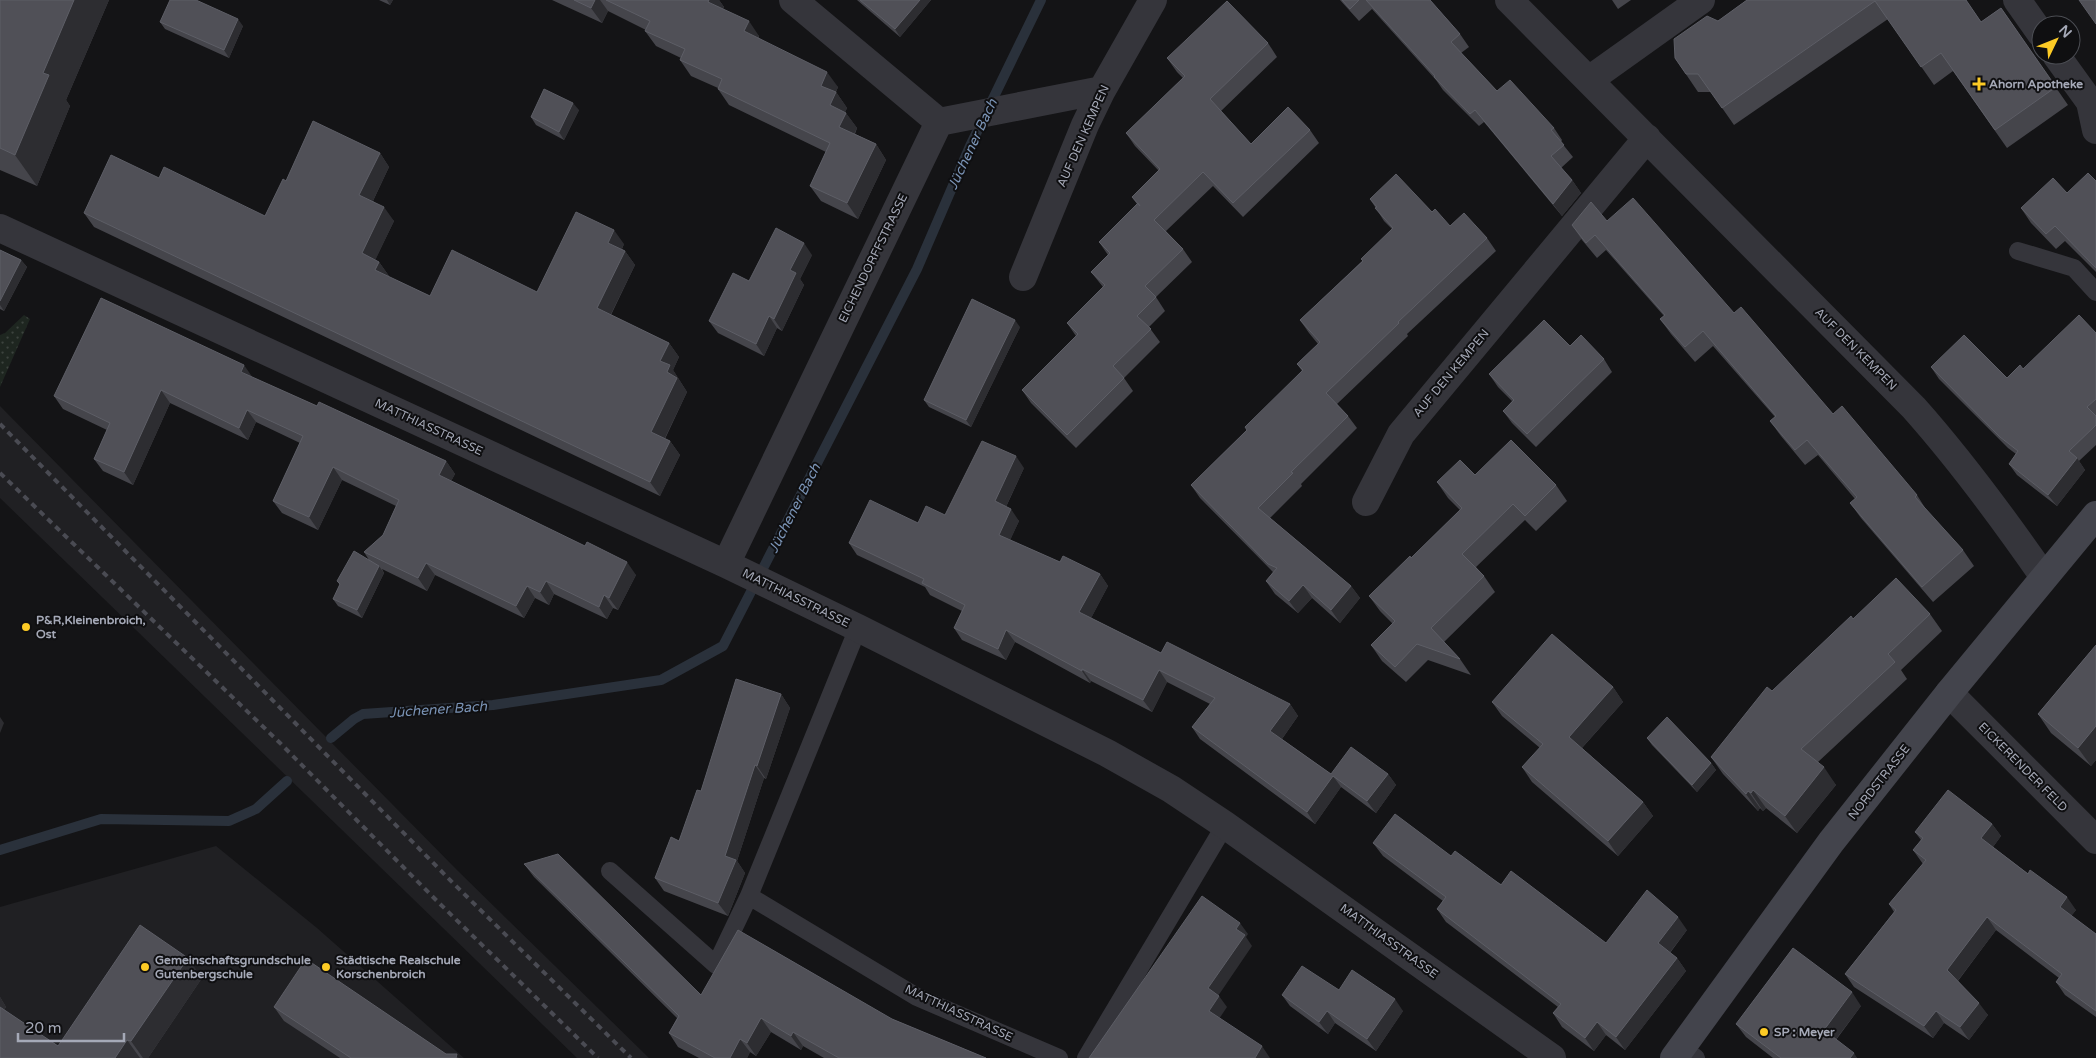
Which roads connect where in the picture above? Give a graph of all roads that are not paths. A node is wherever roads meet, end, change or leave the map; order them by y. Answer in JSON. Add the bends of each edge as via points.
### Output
{"nodes":[{"id":1,"x":793,"y":0,"type":"edge"},
{"id":2,"x":1153,"y":0,"type":"edge"},
{"id":3,"x":1508,"y":0,"type":"edge"},
{"id":4,"x":1701,"y":0,"type":"edge"},
{"id":5,"x":2017,"y":0,"type":"edge"},
{"id":6,"x":2031,"y":20,"type":"edge"},
{"id":7,"x":2063,"y":65,"type":"edge"},
{"id":8,"x":1589,"y":80,"type":"junction"},
{"id":9,"x":1102,"y":90,"type":"junction"},
{"id":10,"x":946,"y":121,"type":"junction"},
{"id":11,"x":2096,"y":130,"type":"edge"},
{"id":12,"x":1647,"y":138,"type":"junction"},
{"id":13,"x":0,"y":228,"type":"edge"},
{"id":14,"x":2018,"y":251,"type":"dead end"},
{"id":15,"x":1023,"y":277,"type":"dead end"},
{"id":16,"x":2096,"y":292,"type":"edge"},
{"id":17,"x":1366,"y":502,"type":"dead end"},
{"id":18,"x":2096,"y":515,"type":"edge"},
{"id":19,"x":733,"y":568,"type":"junction"},
{"id":20,"x":2044,"y":577,"type":"junction"},
{"id":21,"x":858,"y":628,"type":"junction"},
{"id":22,"x":1949,"y":693,"type":"junction"},
{"id":23,"x":1225,"y":825,"type":"junction"},
{"id":24,"x":2096,"y":840,"type":"edge"},
{"id":25,"x":610,"y":871,"type":"dead end"},
{"id":26,"x":749,"y":896,"type":"junction"},
{"id":27,"x":1684,"y":1054,"type":"edge"},
{"id":28,"x":1059,"y":1058,"type":"edge"},
{"id":29,"x":1086,"y":1058,"type":"edge"},
{"id":30,"x":1552,"y":1058,"type":"edge"}],
"edges":[{"from":1,"to":10,"type":"street"},
{"from":2,"to":9,"type":"street","name":"AUF DEN KEMPEN"},
{"from":3,"to":8,"type":"street","name":"AUF DEN KEMPEN"},
{"from":4,"to":8,"type":"street"},
{"from":5,"to":6,"type":"street"},
{"from":7,"to":11,"type":"street","via":[[2090,102]]},
{"from":8,"to":12,"type":"street","name":"AUF DEN KEMPEN"},
{"from":9,"to":10,"type":"street"},
{"from":9,"to":15,"type":"street","name":"AUF DEN KEMPEN"},
{"from":10,"to":19,"type":"street","name":"EICHENDORFFSTRASSE"},
{"from":12,"to":17,"type":"street","name":"AUF DEN KEMPEN","via":[[1400,434]]},
{"from":12,"to":20,"type":"street","name":"AUF DEN KEMPEN","via":[[1914,408],[1997,508]]},
{"from":13,"to":19,"type":"street","name":"MATTHIASSTRASSE"},
{"from":14,"to":16,"type":"lane","via":[[2074,268]]},
{"from":18,"to":20,"type":"street","name":"NORDSTRASSE"},
{"from":19,"to":21,"type":"street","name":"MATTHIASSTRASSE"},
{"from":20,"to":22,"type":"street","name":"NORDSTRASSE"},
{"from":21,"to":23,"type":"street","name":"MATTHIASSTRASSE","via":[[1107,753]]},
{"from":21,"to":26,"type":"lane","name":"MATTHIASSTRASSE"},
{"from":22,"to":24,"type":"street","name":"EICKERENDER FELD"},
{"from":22,"to":27,"type":"street","name":"NORDSTRASSE","via":[[1816,862]]},
{"from":23,"to":29,"type":"lane"},
{"from":23,"to":30,"type":"street","name":"MATTHIASSTRASSE"},
{"from":25,"to":26,"type":"lane","via":[[716,965]]},
{"from":26,"to":28,"type":"lane","name":"MATTHIASSTRASSE","via":[[917,997]]}]}
